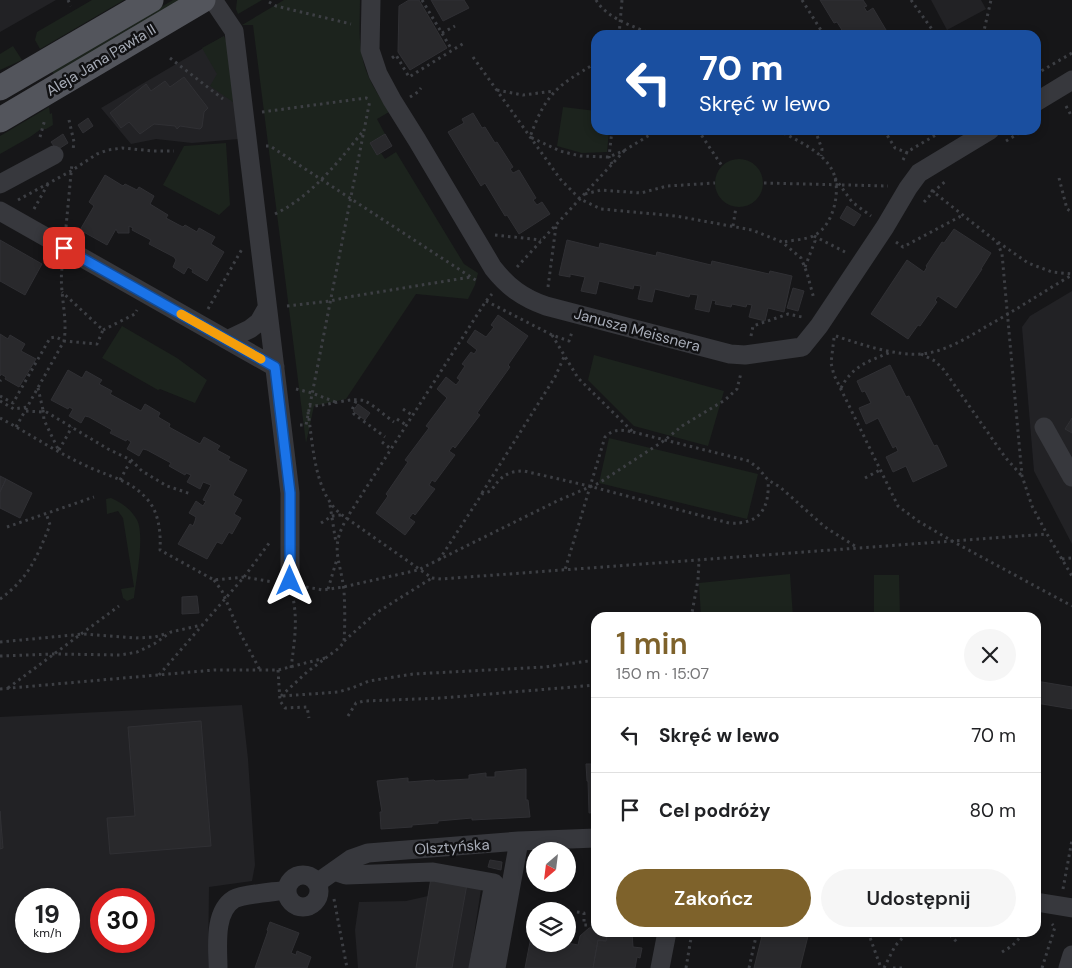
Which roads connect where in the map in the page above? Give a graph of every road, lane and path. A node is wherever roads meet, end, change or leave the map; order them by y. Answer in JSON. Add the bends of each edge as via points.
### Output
{"nodes":[{"id":1,"x":68,"y":0,"type":"edge"},
{"id":2,"x":151,"y":0,"type":"edge"},
{"id":3,"x":203,"y":0,"type":"edge"},
{"id":4,"x":213,"y":0,"type":"edge"},
{"id":5,"x":371,"y":0,"type":"edge"},
{"id":6,"x":422,"y":0,"type":"edge"},
{"id":7,"x":596,"y":0,"type":"edge"},
{"id":8,"x":622,"y":0,"type":"edge"},
{"id":9,"x":802,"y":0,"type":"edge"},
{"id":10,"x":911,"y":0,"type":"edge"},
{"id":11,"x":991,"y":0,"type":"edge"},
{"id":12,"x":269,"y":2,"type":"dead end"},
{"id":13,"x":71,"y":6,"type":"dead end"},
{"id":14,"x":620,"y":20,"type":"junction"},
{"id":15,"x":454,"y":26,"type":"dead end"},
{"id":16,"x":370,"y":29,"type":"junction"},
{"id":17,"x":619,"y":30,"type":"edge"},
{"id":18,"x":642,"y":30,"type":"edge"},
{"id":19,"x":821,"y":30,"type":"edge"},
{"id":20,"x":932,"y":30,"type":"edge"},
{"id":21,"x":984,"y":30,"type":"edge"},
{"id":22,"x":442,"y":34,"type":"junction"},
{"id":23,"x":464,"y":43,"type":"dead end"},
{"id":24,"x":452,"y":50,"type":"junction"},
{"id":25,"x":388,"y":54,"type":"dead end"},
{"id":26,"x":1072,"y":54,"type":"edge"},
{"id":27,"x":473,"y":57,"type":"dead end"},
{"id":28,"x":170,"y":58,"type":"dead end"},
{"id":29,"x":591,"y":66,"type":"edge"},
{"id":30,"x":1041,"y":71,"type":"edge"},
{"id":31,"x":1072,"y":80,"type":"edge"},
{"id":32,"x":0,"y":88,"type":"edge"},
{"id":33,"x":421,"y":88,"type":"dead end"},
{"id":34,"x":496,"y":89,"type":"junction"},
{"id":35,"x":555,"y":91,"type":"junction"},
{"id":36,"x":406,"y":92,"type":"dead end"},
{"id":37,"x":410,"y":97,"type":"junction"},
{"id":38,"x":1041,"y":99,"type":"edge"},
{"id":39,"x":414,"y":105,"type":"dead end"},
{"id":40,"x":1066,"y":106,"type":"dead end"},
{"id":41,"x":244,"y":114,"type":"junction"},
{"id":42,"x":1072,"y":117,"type":"edge"},
{"id":43,"x":0,"y":120,"type":"edge"},
{"id":44,"x":69,"y":120,"type":"dead end"},
{"id":45,"x":365,"y":129,"type":"junction"},
{"id":46,"x":612,"y":135,"type":"edge"},
{"id":47,"x":650,"y":135,"type":"edge"},
{"id":48,"x":701,"y":135,"type":"edge"},
{"id":49,"x":786,"y":135,"type":"edge"},
{"id":50,"x":817,"y":135,"type":"edge"},
{"id":51,"x":887,"y":135,"type":"edge"},
{"id":52,"x":936,"y":135,"type":"edge"},
{"id":53,"x":982,"y":135,"type":"edge"},
{"id":54,"x":530,"y":137,"type":"junction"},
{"id":55,"x":248,"y":148,"type":"junction"},
{"id":56,"x":625,"y":150,"type":"junction"},
{"id":57,"x":73,"y":151,"type":"dead end"},
{"id":58,"x":174,"y":151,"type":"dead end"},
{"id":59,"x":54,"y":155,"type":"dead end"},
{"id":60,"x":821,"y":156,"type":"junction"},
{"id":61,"x":610,"y":157,"type":"junction"},
{"id":62,"x":72,"y":161,"type":"dead end"},
{"id":63,"x":612,"y":164,"type":"junction"},
{"id":64,"x":722,"y":166,"type":"dead end"},
{"id":65,"x":71,"y":171,"type":"junction"},
{"id":66,"x":834,"y":175,"type":"junction"},
{"id":67,"x":953,"y":175,"type":"dead end"},
{"id":68,"x":1059,"y":178,"type":"dead end"},
{"id":69,"x":322,"y":180,"type":"junction"},
{"id":70,"x":48,"y":183,"type":"junction"},
{"id":71,"x":715,"y":183,"type":"dead end"},
{"id":72,"x":764,"y":183,"type":"dead end"},
{"id":73,"x":0,"y":184,"type":"edge"},
{"id":74,"x":836,"y":186,"type":"junction"},
{"id":75,"x":842,"y":186,"type":"junction"},
{"id":76,"x":888,"y":186,"type":"dead end"},
{"id":77,"x":932,"y":192,"type":"junction"},
{"id":78,"x":350,"y":198,"type":"junction"},
{"id":79,"x":580,"y":199,"type":"junction"},
{"id":80,"x":16,"y":201,"type":"dead end"},
{"id":81,"x":921,"y":205,"type":"dead end"},
{"id":82,"x":736,"y":207,"type":"dead end"},
{"id":83,"x":0,"y":211,"type":"edge"},
{"id":84,"x":1072,"y":212,"type":"edge"},
{"id":85,"x":963,"y":215,"type":"junction"},
{"id":86,"x":256,"y":222,"type":"junction"},
{"id":87,"x":556,"y":225,"type":"junction"},
{"id":88,"x":25,"y":226,"type":"junction"},
{"id":89,"x":733,"y":226,"type":"junction"},
{"id":90,"x":885,"y":227,"type":"junction"},
{"id":91,"x":814,"y":236,"type":"junction"},
{"id":92,"x":542,"y":240,"type":"junction"},
{"id":93,"x":497,"y":242,"type":"dead end"},
{"id":94,"x":782,"y":242,"type":"junction"},
{"id":95,"x":896,"y":242,"type":"junction"},
{"id":96,"x":997,"y":242,"type":"junction"},
{"id":97,"x":64,"y":248,"type":"junction"},
{"id":98,"x":891,"y":250,"type":"dead end"},
{"id":99,"x":845,"y":252,"type":"dead end"},
{"id":100,"x":511,"y":262,"type":"dead end"},
{"id":101,"x":805,"y":268,"type":"junction"},
{"id":102,"x":1072,"y":274,"type":"edge"},
{"id":103,"x":471,"y":277,"type":"junction"},
{"id":104,"x":482,"y":284,"type":"dead end"},
{"id":105,"x":540,"y":285,"type":"dead end"},
{"id":106,"x":489,"y":288,"type":"dead end"},
{"id":107,"x":495,"y":291,"type":"dead end"},
{"id":108,"x":62,"y":292,"type":"junction"},
{"id":109,"x":146,"y":294,"type":"junction"},
{"id":110,"x":486,"y":300,"type":"dead end"},
{"id":111,"x":814,"y":300,"type":"dead end"},
{"id":112,"x":330,"y":301,"type":"junction"},
{"id":113,"x":267,"y":308,"type":"junction"},
{"id":114,"x":1008,"y":314,"type":"junction"},
{"id":115,"x":798,"y":321,"type":"dead end"},
{"id":116,"x":199,"y":324,"type":"junction"},
{"id":117,"x":840,"y":328,"type":"dead end"},
{"id":118,"x":103,"y":330,"type":"junction"},
{"id":119,"x":552,"y":335,"type":"dead end"},
{"id":120,"x":835,"y":335,"type":"junction"},
{"id":121,"x":743,"y":336,"type":"dead end"},
{"id":122,"x":750,"y":337,"type":"junction"},
{"id":123,"x":756,"y":337,"type":"dead end"},
{"id":124,"x":227,"y":340,"type":"junction"},
{"id":125,"x":64,"y":341,"type":"junction"},
{"id":126,"x":892,"y":351,"type":"junction"},
{"id":127,"x":921,"y":354,"type":"junction"},
{"id":128,"x":564,"y":357,"type":"junction"},
{"id":129,"x":275,"y":367,"type":"junction"},
{"id":130,"x":38,"y":388,"type":"junction"},
{"id":131,"x":840,"y":388,"type":"junction"},
{"id":132,"x":278,"y":389,"type":"junction"},
{"id":133,"x":737,"y":389,"type":"dead end"},
{"id":134,"x":312,"y":393,"type":"junction"},
{"id":135,"x":0,"y":396,"type":"edge"},
{"id":136,"x":0,"y":401,"type":"edge"},
{"id":137,"x":356,"y":401,"type":"junction"},
{"id":138,"x":338,"y":403,"type":"junction"},
{"id":139,"x":28,"y":406,"type":"junction"},
{"id":140,"x":310,"y":406,"type":"junction"},
{"id":141,"x":403,"y":409,"type":"dead end"},
{"id":142,"x":25,"y":411,"type":"junction"},
{"id":143,"x":42,"y":411,"type":"junction"},
{"id":144,"x":308,"y":412,"type":"junction"},
{"id":145,"x":412,"y":415,"type":"junction"},
{"id":146,"x":0,"y":418,"type":"edge"},
{"id":147,"x":306,"y":425,"type":"dead end"},
{"id":148,"x":406,"y":425,"type":"junction"},
{"id":149,"x":16,"y":427,"type":"junction"},
{"id":150,"x":72,"y":427,"type":"junction"},
{"id":151,"x":1044,"y":427,"type":"dead end"},
{"id":152,"x":633,"y":432,"type":"junction"},
{"id":153,"x":385,"y":437,"type":"dead end"},
{"id":154,"x":665,"y":440,"type":"junction"},
{"id":155,"x":382,"y":442,"type":"dead end"},
{"id":156,"x":391,"y":449,"type":"junction"},
{"id":157,"x":59,"y":451,"type":"junction"},
{"id":158,"x":131,"y":460,"type":"junction"},
{"id":159,"x":880,"y":470,"type":"junction"},
{"id":160,"x":1022,"y":476,"type":"junction"},
{"id":161,"x":1072,"y":477,"type":"edge"},
{"id":162,"x":865,"y":478,"type":"dead end"},
{"id":163,"x":120,"y":480,"type":"junction"},
{"id":164,"x":768,"y":480,"type":"junction"},
{"id":165,"x":590,"y":486,"type":"junction"},
{"id":166,"x":191,"y":494,"type":"dead end"},
{"id":167,"x":482,"y":494,"type":"junction"},
{"id":168,"x":94,"y":497,"type":"dead end"},
{"id":169,"x":329,"y":503,"type":"junction"},
{"id":170,"x":46,"y":513,"type":"junction"},
{"id":171,"x":342,"y":515,"type":"junction"},
{"id":172,"x":332,"y":516,"type":"junction"},
{"id":173,"x":346,"y":518,"type":"junction"},
{"id":174,"x":321,"y":523,"type":"dead end"},
{"id":175,"x":7,"y":526,"type":"dead end"},
{"id":176,"x":1047,"y":534,"type":"junction"},
{"id":177,"x":952,"y":541,"type":"junction"},
{"id":178,"x":336,"y":546,"type":"junction"},
{"id":179,"x":858,"y":548,"type":"junction"},
{"id":180,"x":1072,"y":558,"type":"edge"},
{"id":181,"x":337,"y":559,"type":"junction"},
{"id":182,"x":1062,"y":559,"type":"junction"},
{"id":183,"x":698,"y":560,"type":"junction"},
{"id":184,"x":439,"y":561,"type":"junction"},
{"id":185,"x":418,"y":570,"type":"junction"},
{"id":186,"x":564,"y":570,"type":"junction"},
{"id":187,"x":1072,"y":576,"type":"edge"},
{"id":188,"x":432,"y":578,"type":"junction"},
{"id":189,"x":214,"y":580,"type":"junction"},
{"id":190,"x":291,"y":587,"type":"joint"},
{"id":191,"x":343,"y":587,"type":"junction"},
{"id":192,"x":226,"y":598,"type":"junction"},
{"id":193,"x":0,"y":599,"type":"edge"},
{"id":194,"x":119,"y":606,"type":"dead end"},
{"id":195,"x":1072,"y":606,"type":"edge"},
{"id":196,"x":692,"y":612,"type":"edge"},
{"id":197,"x":203,"y":625,"type":"junction"},
{"id":198,"x":171,"y":632,"type":"junction"},
{"id":199,"x":83,"y":634,"type":"junction"},
{"id":200,"x":0,"y":642,"type":"edge"},
{"id":201,"x":344,"y":642,"type":"junction"},
{"id":202,"x":53,"y":654,"type":"junction"},
{"id":203,"x":0,"y":656,"type":"edge"},
{"id":204,"x":327,"y":658,"type":"junction"},
{"id":205,"x":591,"y":661,"type":"edge"},
{"id":206,"x":291,"y":668,"type":"junction"},
{"id":207,"x":260,"y":670,"type":"junction"},
{"id":208,"x":278,"y":670,"type":"junction"},
{"id":209,"x":158,"y":676,"type":"junction"},
{"id":210,"x":591,"y":685,"type":"edge"},
{"id":211,"x":0,"y":689,"type":"edge"},
{"id":212,"x":7,"y":689,"type":"junction"},
{"id":213,"x":280,"y":696,"type":"junction"},
{"id":214,"x":348,"y":716,"type":"dead end"},
{"id":215,"x":309,"y":718,"type":"dead end"},
{"id":216,"x":591,"y":838,"type":"edge"},
{"id":217,"x":1072,"y":840,"type":"edge"},
{"id":218,"x":519,"y":842,"type":"junction"},
{"id":219,"x":1068,"y":867,"type":"dead end"},
{"id":220,"x":334,"y":871,"type":"junction"},
{"id":221,"x":334,"y":899,"type":"dead end"},
{"id":222,"x":1041,"y":903,"type":"edge"},
{"id":223,"x":1072,"y":908,"type":"edge"},
{"id":224,"x":577,"y":912,"type":"dead end"},
{"id":225,"x":1050,"y":921,"type":"dead end"},
{"id":226,"x":591,"y":924,"type":"edge"},
{"id":227,"x":666,"y":937,"type":"edge"},
{"id":228,"x":691,"y":937,"type":"edge"},
{"id":229,"x":756,"y":937,"type":"edge"},
{"id":230,"x":870,"y":937,"type":"edge"},
{"id":231,"x":903,"y":937,"type":"edge"},
{"id":232,"x":952,"y":937,"type":"edge"},
{"id":233,"x":1020,"y":937,"type":"edge"},
{"id":234,"x":957,"y":942,"type":"dead end"},
{"id":235,"x":1002,"y":952,"type":"dead end"},
{"id":236,"x":1072,"y":955,"type":"edge"},
{"id":237,"x":218,"y":968,"type":"edge"},
{"id":238,"x":347,"y":968,"type":"edge"},
{"id":239,"x":478,"y":968,"type":"edge"},
{"id":240,"x":496,"y":968,"type":"edge"},
{"id":241,"x":660,"y":968,"type":"edge"},
{"id":242,"x":686,"y":968,"type":"edge"},
{"id":243,"x":749,"y":968,"type":"edge"},
{"id":244,"x":882,"y":968,"type":"edge"},
{"id":245,"x":893,"y":968,"type":"edge"},
{"id":246,"x":903,"y":968,"type":"edge"},
{"id":247,"x":1042,"y":968,"type":"edge"},
{"id":248,"x":1068,"y":968,"type":"edge"}],
"edges":[{"from":1,"to":13,"type":"path"},
{"from":2,"to":32,"type":"main road","name":"Aleja Jana Pawła II"},
{"from":3,"to":43,"type":"main road","name":"Aleja Jana Pawła II"},
{"from":4,"to":41,"type":"street","via":[[234,31]]},
{"from":5,"to":16,"type":"street","name":"Janusza Meissnera"},
{"from":6,"to":22,"type":"path"},
{"from":7,"to":14,"type":"path","via":[[601,8]]},
{"from":8,"to":14,"type":"path"},
{"from":9,"to":19,"type":"path"},
{"from":10,"to":20,"type":"path"},
{"from":11,"to":21,"type":"path"},
{"from":12,"to":16,"type":"path"},
{"from":14,"to":17,"type":"path"},
{"from":14,"to":18,"type":"path"},
{"from":15,"to":22,"type":"path"},
{"from":16,"to":90,"type":"street","name":"Janusza Meissnera","via":[[370,50],[392,100],[493,268],[504,282],[530,301],[730,354],[802,347]]},
{"from":22,"to":24,"type":"path"},
{"from":23,"to":24,"type":"path"},
{"from":24,"to":25,"type":"path","via":[[409,77],[396,55],[388,60]]},
{"from":26,"to":30,"type":"path"},
{"from":27,"to":34,"type":"path"},
{"from":28,"to":41,"type":"path"},
{"from":29,"to":35,"type":"path"},
{"from":31,"to":38,"type":"street"},
{"from":33,"to":37,"type":"path"},
{"from":34,"to":35,"type":"path","via":[[523,95]]},
{"from":34,"to":54,"type":"path"},
{"from":35,"to":54,"type":"path","via":[[542,107]]},
{"from":36,"to":37,"type":"path"},
{"from":37,"to":39,"type":"path"},
{"from":40,"to":42,"type":"path"},
{"from":41,"to":45,"type":"path","via":[[366,98],[370,99]]},
{"from":41,"to":55,"type":"street"},
{"from":44,"to":57,"type":"path"},
{"from":45,"to":69,"type":"path"},
{"from":45,"to":78,"type":"path"},
{"from":46,"to":61,"type":"path"},
{"from":47,"to":56,"type":"path"},
{"from":48,"to":64,"type":"path"},
{"from":49,"to":60,"type":"path"},
{"from":50,"to":60,"type":"path"},
{"from":51,"to":52,"type":"path","via":[[895,148],[907,152]]},
{"from":53,"to":90,"type":"street","name":"Janusza Meissnera","via":[[919,173]]},
{"from":54,"to":61,"type":"path","via":[[567,153]]},
{"from":54,"to":79,"type":"path","via":[[561,180]]},
{"from":55,"to":69,"type":"path","via":[[270,146]]},
{"from":55,"to":86,"type":"street"},
{"from":56,"to":61,"type":"path"},
{"from":56,"to":63,"type":"path"},
{"from":58,"to":65,"type":"path","via":[[108,150]]},
{"from":59,"to":73,"type":"street"},
{"from":60,"to":66,"type":"path"},
{"from":61,"to":63,"type":"path"},
{"from":62,"to":65,"type":"path"},
{"from":63,"to":79,"type":"path"},
{"from":65,"to":70,"type":"path"},
{"from":65,"to":97,"type":"path"},
{"from":66,"to":74,"type":"path"},
{"from":66,"to":75,"type":"path"},
{"from":67,"to":77,"type":"path"},
{"from":68,"to":84,"type":"path","via":[[1067,209]]},
{"from":69,"to":78,"type":"path"},
{"from":69,"to":86,"type":"path","via":[[284,210]]},
{"from":70,"to":80,"type":"path"},
{"from":70,"to":88,"type":"path"},
{"from":71,"to":79,"type":"path","via":[[667,186],[641,193],[601,190],[586,193]]},
{"from":72,"to":74,"type":"path"},
{"from":74,"to":75,"type":"path"},
{"from":74,"to":91,"type":"path","via":[[836,201],[830,217]]},
{"from":75,"to":76,"type":"path"},
{"from":75,"to":90,"type":"path","via":[[852,202]]},
{"from":77,"to":81,"type":"path"},
{"from":77,"to":85,"type":"path"},
{"from":78,"to":103,"type":"path"},
{"from":78,"to":112,"type":"path"},
{"from":79,"to":87,"type":"path"},
{"from":79,"to":89,"type":"path","via":[[601,209],[676,216]]},
{"from":82,"to":89,"type":"path"},
{"from":83,"to":88,"type":"street"},
{"from":85,"to":95,"type":"path","via":[[903,247]]},
{"from":85,"to":96,"type":"path"},
{"from":86,"to":113,"type":"street"},
{"from":86,"to":116,"type":"path"},
{"from":87,"to":92,"type":"path"},
{"from":87,"to":105,"type":"path","via":[[548,290]]},
{"from":88,"to":97,"type":"street"},
{"from":89,"to":94,"type":"path"},
{"from":90,"to":95,"type":"path","via":[[899,237]]},
{"from":91,"to":94,"type":"path"},
{"from":91,"to":99,"type":"path"},
{"from":91,"to":101,"type":"path"},
{"from":92,"to":93,"type":"path","via":[[492,235]]},
{"from":92,"to":100,"type":"path","via":[[516,268]]},
{"from":94,"to":101,"type":"path","via":[[801,258]]},
{"from":95,"to":98,"type":"path"},
{"from":96,"to":102,"type":"path","via":[[1028,263],[1052,272]]},
{"from":96,"to":114,"type":"path","via":[[1002,254]]},
{"from":97,"to":108,"type":"path"},
{"from":97,"to":109,"type":"street"},
{"from":101,"to":111,"type":"path"},
{"from":102,"to":114,"type":"path"},
{"from":103,"to":104,"type":"path"},
{"from":103,"to":112,"type":"path"},
{"from":106,"to":107,"type":"path"},
{"from":108,"to":118,"type":"path"},
{"from":108,"to":125,"type":"path"},
{"from":109,"to":116,"type":"street"},
{"from":109,"to":118,"type":"path","via":[[135,314]]},
{"from":110,"to":145,"type":"path"},
{"from":112,"to":113,"type":"path"},
{"from":112,"to":134,"type":"path"},
{"from":113,"to":124,"type":"street","via":[[259,322]]},
{"from":113,"to":129,"type":"street"},
{"from":114,"to":127,"type":"path","via":[[945,348]]},
{"from":114,"to":160,"type":"path"},
{"from":115,"to":122,"type":"path","via":[[804,317],[788,314],[753,326]]},
{"from":116,"to":124,"type":"street"},
{"from":117,"to":120,"type":"path"},
{"from":118,"to":125,"type":"path","via":[[97,344]]},
{"from":119,"to":128,"type":"path"},
{"from":120,"to":126,"type":"path"},
{"from":120,"to":131,"type":"path","via":[[831,363]]},
{"from":121,"to":122,"type":"path"},
{"from":122,"to":123,"type":"path"},
{"from":124,"to":129,"type":"street"},
{"from":125,"to":130,"type":"path"},
{"from":125,"to":135,"type":"path","via":[[50,338],[13,403]]},
{"from":126,"to":127,"type":"path"},
{"from":126,"to":131,"type":"path","via":[[855,368]]},
{"from":127,"to":160,"type":"path","via":[[944,370],[1004,457]]},
{"from":128,"to":152,"type":"path","via":[[578,378]]},
{"from":128,"to":167,"type":"path","via":[[555,377]]},
{"from":129,"to":132,"type":"street"},
{"from":130,"to":139,"type":"path"},
{"from":130,"to":143,"type":"path"},
{"from":131,"to":159,"type":"path"},
{"from":132,"to":134,"type":"path"},
{"from":132,"to":190,"type":"street","via":[[290,493]]},
{"from":133,"to":154,"type":"path"},
{"from":134,"to":138,"type":"path"},
{"from":134,"to":140,"type":"path"},
{"from":136,"to":139,"type":"path","via":[[14,408]]},
{"from":137,"to":138,"type":"path"},
{"from":137,"to":148,"type":"path","via":[[363,400]]},
{"from":137,"to":153,"type":"path","via":[[352,410],[354,414]]},
{"from":138,"to":140,"type":"path"},
{"from":139,"to":142,"type":"path"},
{"from":140,"to":144,"type":"path"},
{"from":141,"to":145,"type":"path"},
{"from":142,"to":143,"type":"path"},
{"from":142,"to":149,"type":"path"},
{"from":143,"to":150,"type":"path"},
{"from":143,"to":157,"type":"path"},
{"from":144,"to":147,"type":"path"},
{"from":144,"to":169,"type":"path","via":[[318,470]]},
{"from":145,"to":148,"type":"path"},
{"from":146,"to":149,"type":"path"},
{"from":148,"to":156,"type":"path"},
{"from":149,"to":157,"type":"path"},
{"from":150,"to":157,"type":"path"},
{"from":150,"to":158,"type":"path"},
{"from":151,"to":161,"type":"street"},
{"from":152,"to":154,"type":"path"},
{"from":152,"to":165,"type":"path","via":[[611,431],[605,437]]},
{"from":154,"to":164,"type":"path","via":[[749,461]]},
{"from":154,"to":165,"type":"path"},
{"from":155,"to":156,"type":"path"},
{"from":156,"to":173,"type":"path"},
{"from":157,"to":163,"type":"path"},
{"from":158,"to":163,"type":"path"},
{"from":158,"to":166,"type":"path","via":[[167,486]]},
{"from":159,"to":162,"type":"path"},
{"from":159,"to":177,"type":"path","via":[[898,506]]},
{"from":160,"to":176,"type":"path","via":[[1032,506]]},
{"from":163,"to":189,"type":"path","via":[[130,484],[154,508],[160,550]]},
{"from":164,"to":165,"type":"path","via":[[769,495],[760,515],[740,524]]},
{"from":164,"to":179,"type":"path","via":[[825,527]]},
{"from":165,"to":167,"type":"path","via":[[516,471],[498,480],[492,491]]},
{"from":165,"to":184,"type":"path"},
{"from":165,"to":186,"type":"path"},
{"from":167,"to":184,"type":"path"},
{"from":168,"to":170,"type":"path"},
{"from":169,"to":171,"type":"path"},
{"from":169,"to":172,"type":"path"},
{"from":170,"to":175,"type":"path"},
{"from":170,"to":193,"type":"path","via":[[50,525],[34,564]]},
{"from":171,"to":172,"type":"path"},
{"from":171,"to":173,"type":"path"},
{"from":172,"to":174,"type":"path"},
{"from":172,"to":178,"type":"path"},
{"from":173,"to":178,"type":"path"},
{"from":173,"to":185,"type":"path"},
{"from":176,"to":177,"type":"path"},
{"from":176,"to":182,"type":"path"},
{"from":177,"to":179,"type":"path"},
{"from":177,"to":195,"type":"path"},
{"from":178,"to":181,"type":"path"},
{"from":179,"to":183,"type":"path"},
{"from":180,"to":182,"type":"path"},
{"from":181,"to":191,"type":"path"},
{"from":181,"to":191,"type":"path","via":[[325,590]]},
{"from":182,"to":187,"type":"path"},
{"from":183,"to":186,"type":"path"},
{"from":183,"to":196,"type":"path"},
{"from":184,"to":185,"type":"path"},
{"from":185,"to":188,"type":"path"},
{"from":185,"to":191,"type":"path"},
{"from":186,"to":188,"type":"path"},
{"from":188,"to":201,"type":"path","via":[[376,613]]},
{"from":189,"to":192,"type":"path"},
{"from":189,"to":192,"type":"path","via":[[244,577]]},
{"from":190,"to":206,"type":"path","via":[[296,612]]},
{"from":191,"to":201,"type":"path"},
{"from":192,"to":197,"type":"path"},
{"from":192,"to":207,"type":"path"},
{"from":194,"to":199,"type":"path"},
{"from":197,"to":198,"type":"path"},
{"from":197,"to":209,"type":"path"},
{"from":198,"to":199,"type":"path","via":[[136,638]]},
{"from":198,"to":202,"type":"path","via":[[137,652],[121,655]]},
{"from":199,"to":200,"type":"path"},
{"from":199,"to":202,"type":"path"},
{"from":201,"to":204,"type":"path"},
{"from":202,"to":203,"type":"path"},
{"from":202,"to":212,"type":"path"},
{"from":204,"to":206,"type":"path"},
{"from":204,"to":213,"type":"path"},
{"from":205,"to":213,"type":"path","via":[[545,667],[413,674],[369,681],[338,692]]},
{"from":206,"to":208,"type":"path"},
{"from":207,"to":208,"type":"path"},
{"from":207,"to":209,"type":"path","via":[[214,670]]},
{"from":208,"to":213,"type":"path"},
{"from":209,"to":212,"type":"path"},
{"from":210,"to":214,"type":"path","via":[[364,701],[356,703]]},
{"from":211,"to":212,"type":"path"},
{"from":213,"to":215,"type":"path","via":[[284,708],[307,707]]},
{"from":216,"to":218,"type":"street","name":"Olsztyńska"},
{"from":217,"to":219,"type":"path"},
{"from":218,"to":220,"type":"street","name":"Olsztyńska","via":[[368,853],[351,859]]},
{"from":218,"to":240,"type":"street"},
{"from":220,"to":237,"type":"street","name":"Olsztyńska","via":[[317,883],[319,894],[309,906],[293,904],[287,890],[235,898],[227,904],[219,926]]},
{"from":220,"to":239,"type":"street","via":[[346,874],[433,872],[494,884]]},
{"from":221,"to":238,"type":"path"},
{"from":222,"to":223,"type":"street"},
{"from":224,"to":226,"type":"path","via":[[584,913],[584,925]]},
{"from":225,"to":247,"type":"path","via":[[1055,927]]},
{"from":227,"to":241,"type":"street"},
{"from":228,"to":242,"type":"path"},
{"from":229,"to":243,"type":"path"},
{"from":230,"to":244,"type":"path"},
{"from":231,"to":244,"type":"path"},
{"from":232,"to":234,"type":"path"},
{"from":233,"to":235,"type":"path"},
{"from":236,"to":248,"type":"street"},
{"from":245,"to":246,"type":"path"}]}
